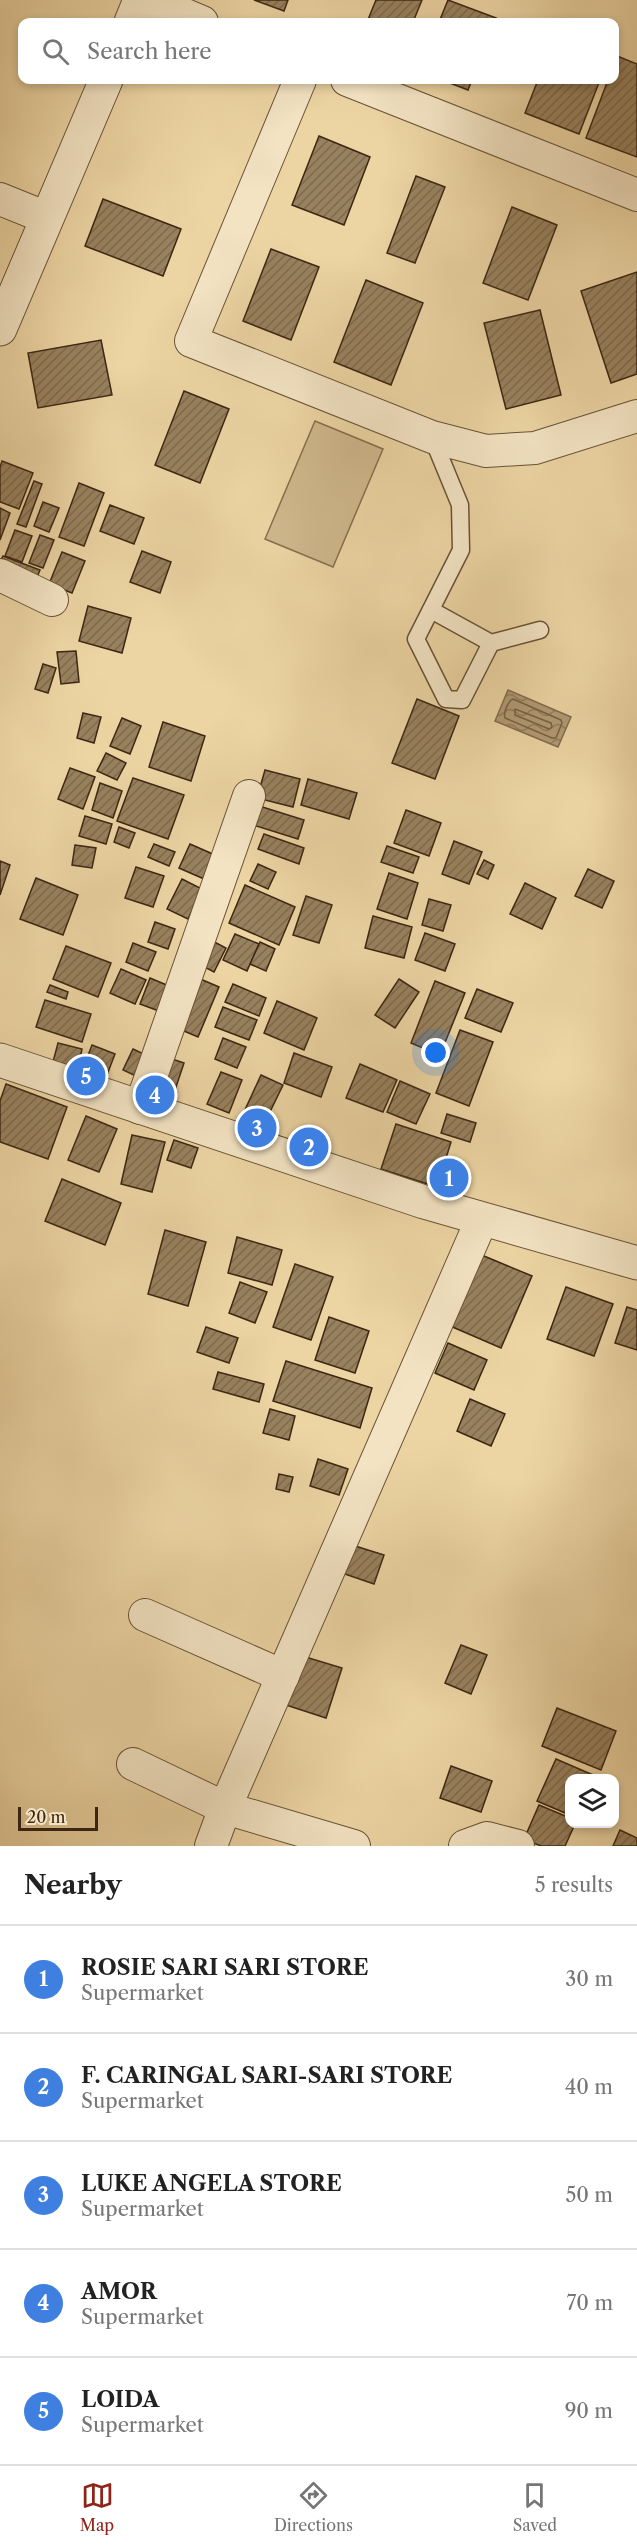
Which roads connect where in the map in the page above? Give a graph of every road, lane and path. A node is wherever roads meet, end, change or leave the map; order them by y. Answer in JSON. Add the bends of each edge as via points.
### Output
{"nodes":[{"id":1,"x":140,"y":0,"type":"edge"},
{"id":2,"x":150,"y":0,"type":"edge"},
{"id":3,"x":132,"y":18,"type":"edge"},
{"id":4,"x":193,"y":18,"type":"edge"},
{"id":5,"x":104,"y":84,"type":"edge"},
{"id":6,"x":298,"y":84,"type":"edge"},
{"id":7,"x":357,"y":84,"type":"edge"},
{"id":8,"x":637,"y":195,"type":"edge"},
{"id":9,"x":0,"y":199,"type":"edge"},
{"id":10,"x":47,"y":218,"type":"junction"},
{"id":11,"x":0,"y":329,"type":"edge"},
{"id":12,"x":637,"y":416,"type":"edge"},
{"id":13,"x":432,"y":437,"type":"junction"},
{"id":14,"x":0,"y":575,"type":"edge"},
{"id":15,"x":52,"y":600,"type":"dead end"},
{"id":16,"x":431,"y":610,"type":"junction"},
{"id":17,"x":540,"y":630,"type":"dead end"},
{"id":18,"x":491,"y":643,"type":"junction"},
{"id":19,"x":249,"y":796,"type":"dead end"},
{"id":20,"x":0,"y":1060,"type":"edge"},
{"id":21,"x":140,"y":1108,"type":"junction"},
{"id":22,"x":482,"y":1219,"type":"junction"},
{"id":23,"x":637,"y":1263,"type":"edge"},
{"id":24,"x":145,"y":1615,"type":"dead end"},
{"id":25,"x":283,"y":1676,"type":"junction"},
{"id":26,"x":133,"y":1764,"type":"dead end"},
{"id":27,"x":225,"y":1808,"type":"junction"},
{"id":28,"x":211,"y":1846,"type":"edge"},
{"id":29,"x":354,"y":1846,"type":"edge"},
{"id":30,"x":465,"y":1846,"type":"edge"},
{"id":31,"x":518,"y":1846,"type":"edge"}],
"edges":[{"from":1,"to":3,"type":"street"},
{"from":2,"to":4,"type":"street"},
{"from":5,"to":10,"type":"street"},
{"from":6,"to":13,"type":"street","via":[[191,341]]},
{"from":7,"to":8,"type":"street"},
{"from":9,"to":10,"type":"street"},
{"from":10,"to":11,"type":"street"},
{"from":12,"to":13,"type":"street","via":[[535,448],[486,451]]},
{"from":13,"to":16,"type":"lane","via":[[460,505],[460,550]]},
{"from":14,"to":15,"type":"street"},
{"from":16,"to":18,"type":"lane"},
{"from":16,"to":18,"type":"lane","via":[[416,639],[446,699],[462,700]]},
{"from":17,"to":18,"type":"lane"},
{"from":19,"to":21,"type":"street"},
{"from":20,"to":21,"type":"street"},
{"from":21,"to":22,"type":"street"},
{"from":22,"to":23,"type":"street"},
{"from":22,"to":25,"type":"street"},
{"from":24,"to":25,"type":"street"},
{"from":25,"to":27,"type":"street"},
{"from":26,"to":27,"type":"street"},
{"from":27,"to":28,"type":"street"},
{"from":27,"to":29,"type":"street"},
{"from":30,"to":31,"type":"street","via":[[487,1838]]}]}
